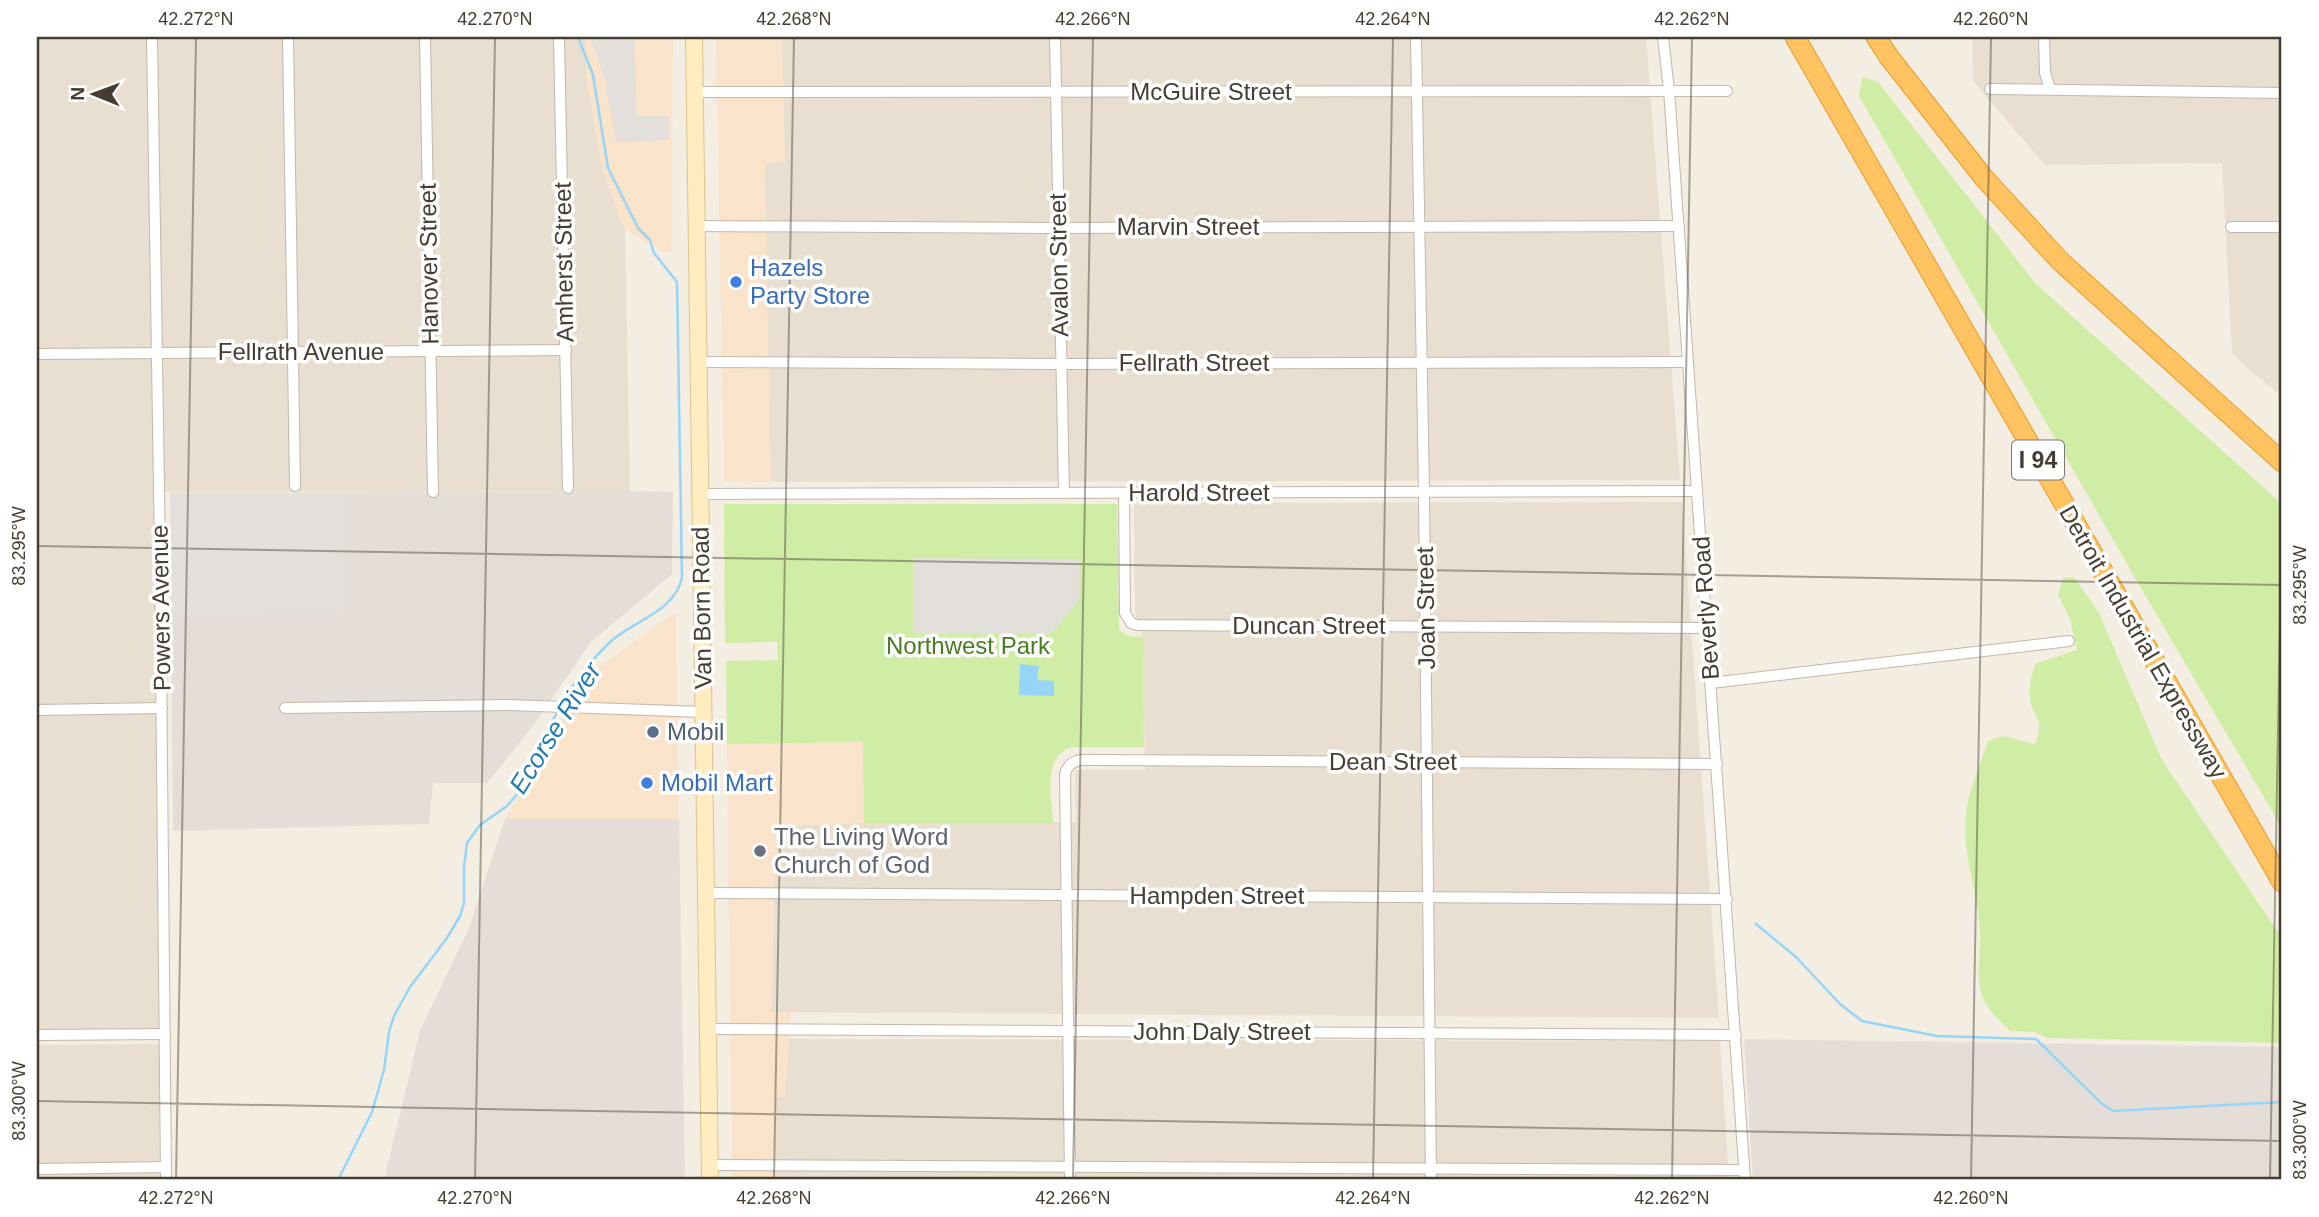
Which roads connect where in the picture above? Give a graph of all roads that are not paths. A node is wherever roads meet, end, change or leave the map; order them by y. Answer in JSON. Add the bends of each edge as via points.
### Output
{"nodes":[{"id":1,"x":152,"y":37,"type":"edge"},
{"id":2,"x":288,"y":37,"type":"edge"},
{"id":3,"x":425,"y":37,"type":"edge"},
{"id":4,"x":559,"y":37,"type":"edge"},
{"id":5,"x":694,"y":37,"type":"edge"},
{"id":6,"x":1055,"y":37,"type":"edge"},
{"id":7,"x":1416,"y":37,"type":"edge"},
{"id":8,"x":1663,"y":37,"type":"edge"},
{"id":9,"x":1795,"y":37,"type":"edge"},
{"id":10,"x":1875,"y":37,"type":"edge"},
{"id":11,"x":2044,"y":37,"type":"edge"},
{"id":12,"x":1990,"y":89,"type":"dead end"},
{"id":13,"x":2050,"y":89,"type":"junction"},
{"id":14,"x":1669,"y":90,"type":"junction"},
{"id":15,"x":1727,"y":90,"type":"dead end"},
{"id":16,"x":695,"y":92,"type":"junction"},
{"id":17,"x":1417,"y":92,"type":"junction"},
{"id":18,"x":1056,"y":93,"type":"junction"},
{"id":19,"x":2282,"y":93,"type":"edge"},
{"id":20,"x":697,"y":226,"type":"junction"},
{"id":21,"x":1420,"y":226,"type":"junction"},
{"id":22,"x":1679,"y":226,"type":"junction"},
{"id":23,"x":2231,"y":227,"type":"dead end"},
{"id":24,"x":2282,"y":227,"type":"edge"},
{"id":25,"x":1058,"y":228,"type":"junction"},
{"id":26,"x":566,"y":350,"type":"junction"},
{"id":27,"x":430,"y":351,"type":"junction"},
{"id":28,"x":294,"y":352,"type":"junction"},
{"id":29,"x":157,"y":353,"type":"junction"},
{"id":30,"x":37,"y":354,"type":"edge"},
{"id":31,"x":699,"y":362,"type":"junction"},
{"id":32,"x":1422,"y":362,"type":"junction"},
{"id":33,"x":1688,"y":362,"type":"junction"},
{"id":34,"x":1061,"y":364,"type":"junction"},
{"id":35,"x":2282,"y":462,"type":"edge"},
{"id":36,"x":295,"y":486,"type":"dead end"},
{"id":37,"x":568,"y":488,"type":"dead end"},
{"id":38,"x":1697,"y":491,"type":"junction"},
{"id":39,"x":433,"y":492,"type":"dead end"},
{"id":40,"x":1424,"y":492,"type":"junction"},
{"id":41,"x":1064,"y":493,"type":"junction"},
{"id":42,"x":1124,"y":493,"type":"junction"},
{"id":43,"x":701,"y":494,"type":"junction"},
{"id":44,"x":1426,"y":626,"type":"junction"},
{"id":45,"x":1708,"y":628,"type":"junction"},
{"id":46,"x":2069,"y":641,"type":"dead end"},
{"id":47,"x":1712,"y":682,"type":"junction"},
{"id":48,"x":162,"y":708,"type":"junction"},
{"id":49,"x":285,"y":708,"type":"dead end"},
{"id":50,"x":37,"y":710,"type":"edge"},
{"id":51,"x":704,"y":712,"type":"junction"},
{"id":52,"x":1427,"y":762,"type":"junction"},
{"id":53,"x":1717,"y":764,"type":"junction"},
{"id":54,"x":2282,"y":882,"type":"edge"},
{"id":55,"x":706,"y":893,"type":"junction"},
{"id":56,"x":1067,"y":896,"type":"junction"},
{"id":57,"x":1428,"y":897,"type":"junction"},
{"id":58,"x":1727,"y":900,"type":"junction"},
{"id":59,"x":708,"y":1029,"type":"junction"},
{"id":60,"x":1068,"y":1031,"type":"junction"},
{"id":61,"x":1429,"y":1033,"type":"junction"},
{"id":62,"x":164,"y":1034,"type":"junction"},
{"id":63,"x":37,"y":1035,"type":"edge"},
{"id":64,"x":1736,"y":1035,"type":"junction"},
{"id":65,"x":1070,"y":1166,"type":"junction"},
{"id":66,"x":166,"y":1167,"type":"junction"},
{"id":67,"x":37,"y":1169,"type":"edge"},
{"id":68,"x":710,"y":1172,"type":"edge"},
{"id":69,"x":1431,"y":1175,"type":"edge"},
{"id":70,"x":1745,"y":1175,"type":"edge"},
{"id":71,"x":166,"y":1180,"type":"edge"},
{"id":72,"x":1070,"y":1180,"type":"edge"}],
"edges":[{"from":1,"to":29,"type":"street","name":"Powers Avenue"},
{"from":2,"to":28,"type":"street"},
{"from":3,"to":27,"type":"street","name":"Hanover Street"},
{"from":4,"to":26,"type":"street","name":"Amherst Street"},
{"from":5,"to":16,"type":"main road","name":"Van Born Road"},
{"from":6,"to":18,"type":"street","name":"Avalon Street"},
{"from":7,"to":17,"type":"street","name":"Joan Street"},
{"from":8,"to":14,"type":"street","name":"Beverly Road"},
{"from":9,"to":54,"type":"highway","name":"Detroit Industrial Expressway","number":"I 94"},
{"from":10,"to":35,"type":"highway","via":[[1984,178],[2060,261]]},
{"from":11,"to":13,"type":"street"},
{"from":12,"to":13,"type":"street"},
{"from":13,"to":19,"type":"street"},
{"from":14,"to":15,"type":"street","name":"McGuire Street"},
{"from":14,"to":17,"type":"street","name":"McGuire Street"},
{"from":14,"to":22,"type":"street","name":"Beverly Road"},
{"from":16,"to":18,"type":"street","name":"McGuire Street"},
{"from":16,"to":20,"type":"main road","name":"Van Born Road"},
{"from":17,"to":18,"type":"street","name":"McGuire Street"},
{"from":17,"to":21,"type":"street","name":"Joan Street"},
{"from":18,"to":25,"type":"street","name":"Avalon Street"},
{"from":20,"to":25,"type":"street","name":"Marvin Street"},
{"from":20,"to":31,"type":"main road","name":"Van Born Road"},
{"from":21,"to":22,"type":"street","name":"Marvin Street"},
{"from":21,"to":25,"type":"street","name":"Marvin Street"},
{"from":21,"to":32,"type":"street","name":"Joan Street"},
{"from":22,"to":33,"type":"street","name":"Beverly Road"},
{"from":23,"to":24,"type":"street"},
{"from":25,"to":34,"type":"street","name":"Avalon Street"},
{"from":26,"to":27,"type":"street","name":"Fellrath Avenue"},
{"from":26,"to":37,"type":"street","name":"Amherst Street"},
{"from":27,"to":28,"type":"street","name":"Fellrath Avenue"},
{"from":27,"to":39,"type":"street","name":"Hanover Street"},
{"from":28,"to":29,"type":"street","name":"Fellrath Avenue"},
{"from":28,"to":36,"type":"street"},
{"from":29,"to":30,"type":"street","name":"Fellrath Avenue"},
{"from":29,"to":48,"type":"street","name":"Powers Avenue"},
{"from":31,"to":34,"type":"street","name":"Fellrath Street"},
{"from":31,"to":43,"type":"main road","name":"Van Born Road"},
{"from":32,"to":33,"type":"street","name":"Fellrath Street"},
{"from":32,"to":34,"type":"street","name":"Fellrath Street"},
{"from":32,"to":40,"type":"street","name":"Joan Street"},
{"from":33,"to":38,"type":"street","name":"Beverly Road"},
{"from":34,"to":41,"type":"street","name":"Avalon Street"},
{"from":38,"to":40,"type":"street","name":"Harold Street"},
{"from":38,"to":45,"type":"street","name":"Beverly Road"},
{"from":40,"to":42,"type":"street","name":"Harold Street"},
{"from":40,"to":44,"type":"street","name":"Joan Street"},
{"from":41,"to":42,"type":"street","name":"Harold Street"},
{"from":41,"to":43,"type":"street","name":"Harold Street"},
{"from":42,"to":44,"type":"street","name":"Duncan Street","via":[[1125,613],[1131,623]]},
{"from":43,"to":51,"type":"main road","name":"Van Born Road"},
{"from":44,"to":45,"type":"street","name":"Duncan Street"},
{"from":44,"to":52,"type":"street","name":"Joan Street"},
{"from":45,"to":47,"type":"street","name":"Beverly Road"},
{"from":46,"to":47,"type":"street"},
{"from":47,"to":53,"type":"street","name":"Beverly Road"},
{"from":48,"to":50,"type":"street"},
{"from":48,"to":62,"type":"street","name":"Powers Avenue"},
{"from":49,"to":51,"type":"street","via":[[508,705]]},
{"from":51,"to":55,"type":"main road","name":"Van Born Road"},
{"from":52,"to":53,"type":"street","name":"Dean Street"},
{"from":52,"to":56,"type":"street","name":"Dean Street","via":[[1075,760],[1065,774]]},
{"from":52,"to":57,"type":"street","name":"Joan Street"},
{"from":53,"to":58,"type":"street","name":"Beverly Road"},
{"from":55,"to":56,"type":"street","name":"Hampden Street"},
{"from":55,"to":59,"type":"main road","name":"Van Born Road"},
{"from":56,"to":57,"type":"street","name":"Hampden Street"},
{"from":56,"to":60,"type":"street"},
{"from":57,"to":58,"type":"street","name":"Hampden Street"},
{"from":57,"to":61,"type":"street","name":"Joan Street"},
{"from":58,"to":64,"type":"street","name":"Beverly Road"},
{"from":59,"to":60,"type":"street","name":"John Daly Street"},
{"from":59,"to":68,"type":"main road","name":"Van Born Road"},
{"from":60,"to":61,"type":"street","name":"John Daly Street"},
{"from":60,"to":65,"type":"street"},
{"from":61,"to":64,"type":"street","name":"John Daly Street"},
{"from":61,"to":69,"type":"street","name":"Joan Street"},
{"from":62,"to":63,"type":"street"},
{"from":62,"to":66,"type":"street","name":"Powers Avenue"},
{"from":64,"to":70,"type":"street","name":"Beverly Road"},
{"from":65,"to":68,"type":"street"},
{"from":65,"to":69,"type":"street"},
{"from":65,"to":72,"type":"street"},
{"from":66,"to":67,"type":"street"},
{"from":66,"to":71,"type":"street","name":"Powers Avenue"},
{"from":69,"to":70,"type":"street"}]}
